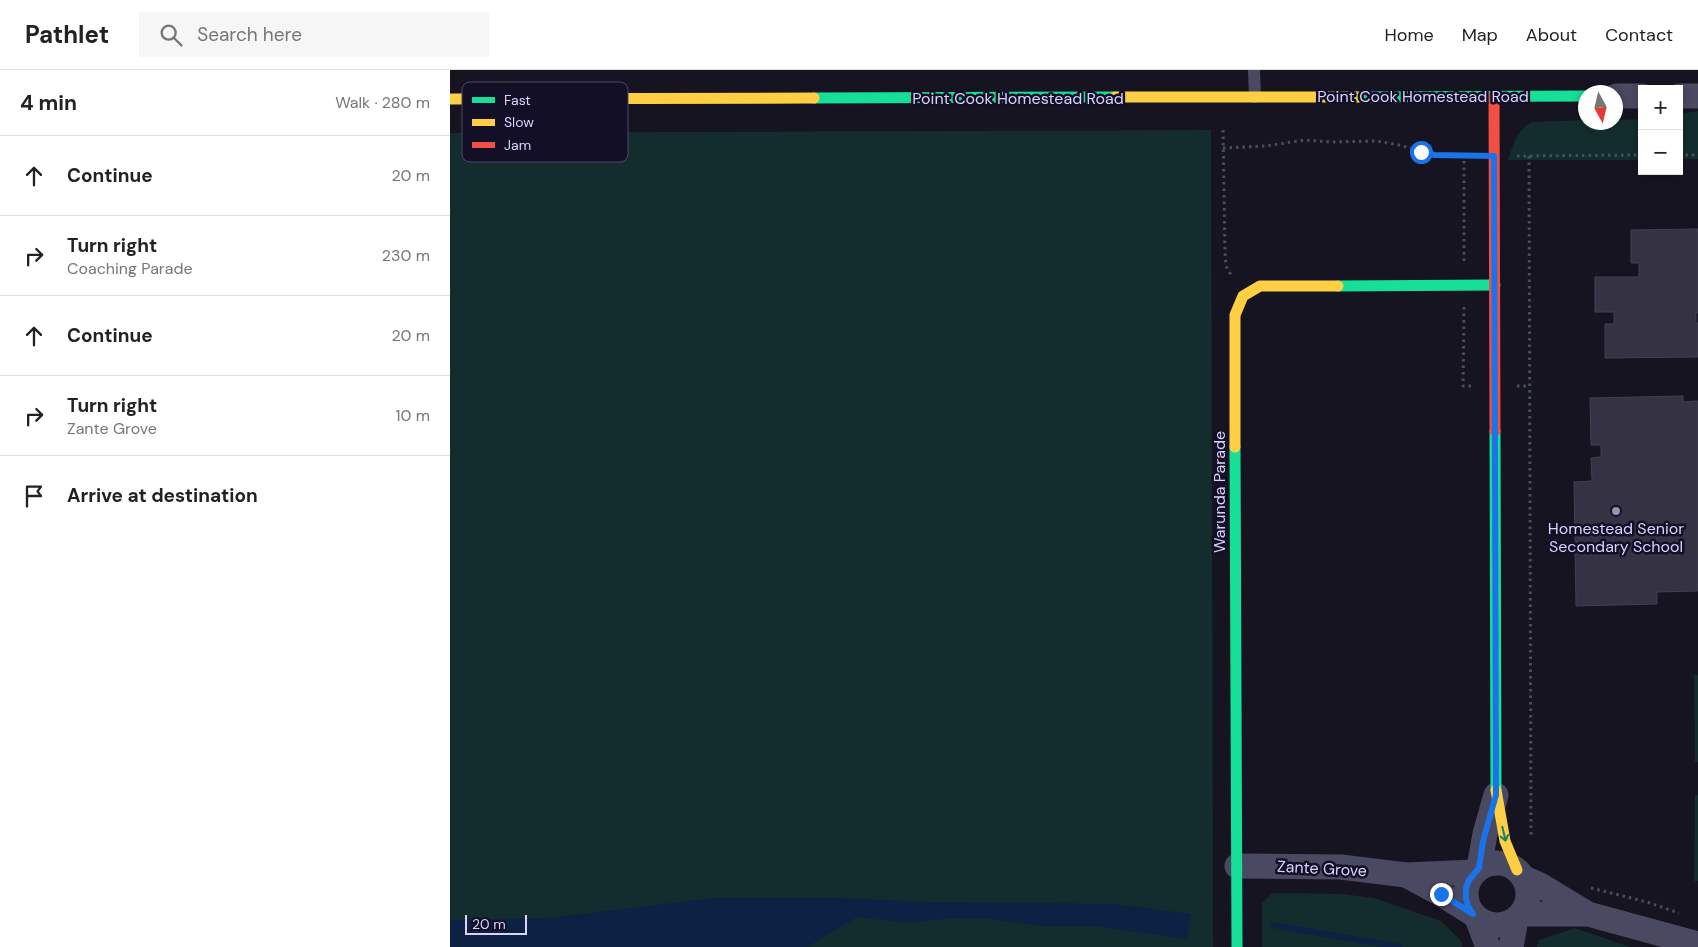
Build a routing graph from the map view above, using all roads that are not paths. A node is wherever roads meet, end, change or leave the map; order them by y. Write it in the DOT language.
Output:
graph roads {
  1 [pos="1254,70"];
  2 [pos="1494,96"];
  3 [pos="1578,96"];
  4 [pos="1623,96"];
  5 [pos="1638,96"];
  6 [pos="1683,96"];
  7 [pos="1698,96"];
  8 [pos="1255,97"];
  9 [pos="628,99"];
  10 [pos="1495,285"];
  11 [pos="1496,795"];
  12 [pos="1237,866"];
  13 [pos="1477,870"];
  14 [pos="1521,874"];
  15 [pos="1406,875"];
  16 [pos="1588,914"];
  17 [pos="1475,916"];
  18 [pos="1518,917"];
  19 [pos="1698,944"];
  20 [pos="1237,947"];
  21 [pos="1488,947"];
  22 [pos="1511,947"];
  1 -- 8 [label="lane"];
  2 -- 3 [label="street, Point Cook Homestead Road"];
  2 -- 8 [label="street, Point Cook Homestead Road"];
  2 -- 10 [label="street"];
  4 -- 5 [label="street"];
  6 -- 7 [label="street"];
  8 -- 9 [label="street, Point Cook Homestead Road"];
  10 -- 11 [label="street"];
  10 -- 12 [label="street, Warunda Parade"];
  11 -- 13 [label="street"];
  11 -- 14 [label="street, one-way"];
  12 -- 15 [label="street, Zante Grove"];
  12 -- 20 [label="street, Warunda Parade"];
  13 -- 14 [label="street"];
  13 -- 15 [label="street, Zante Grove"];
  13 -- 17 [label="street"];
  14 -- 16 [label="street"];
  14 -- 18 [label="street"];
  15 -- 17 [label="street, Zante Grove"];
  16 -- 18 [label="street"];
  16 -- 19 [label="street"];
  17 -- 18 [label="street"];
  17 -- 21 [label="street"];
  18 -- 22 [label="street"];
}
